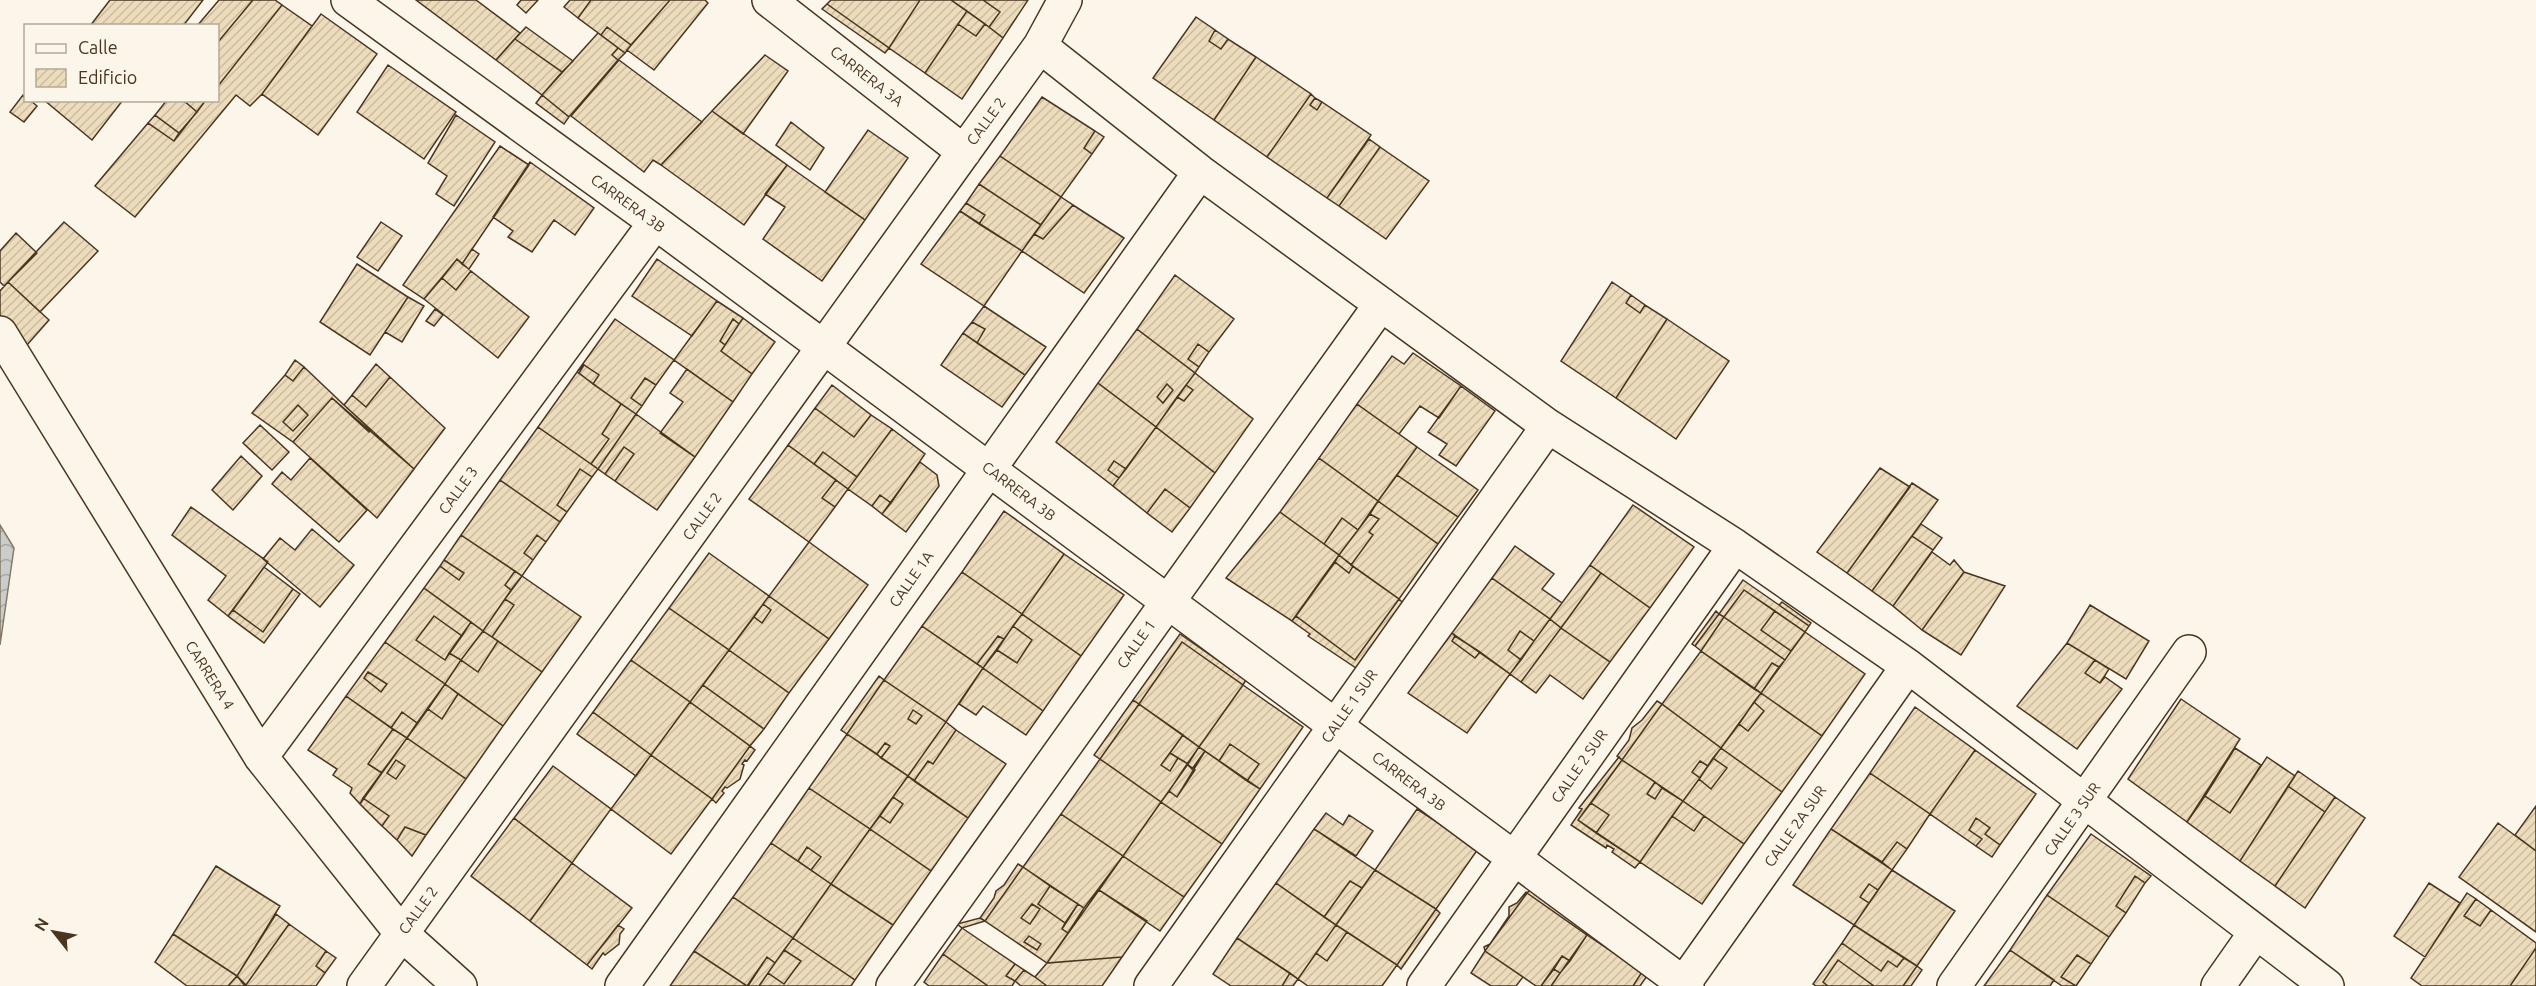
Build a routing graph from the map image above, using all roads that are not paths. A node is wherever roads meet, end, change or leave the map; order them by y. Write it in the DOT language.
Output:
graph roads {
  1 [pos="348,0"];
  2 [pos="769,0"];
  3 [pos="1065,0"];
  4 [pos="1040,46"];
  5 [pos="964,152"];
  6 [pos="1200,172"];
  7 [pos="656,223"];
  8 [pos="1381,304"];
  9 [pos="0,333"];
  10 [pos="824,347"];
  11 [pos="1548,426"];
  12 [pos="989,469"];
  13 [pos="1735,546"];
  14 [pos="1167,601"];
  15 [pos="2189,652"];
  16 [pos="1908,666"];
  17 [pos="1335,726"];
  18 [pos="261,757"];
  19 [pos="2085,801"];
  20 [pos="1513,857"];
  21 [pos="2256,932"];
  22 [pos="402,933"];
  23 [pos="1684,985"];
  24 [pos="364,986"];
  25 [pos="460,986"];
  26 [pos="622,986"];
  27 [pos="893,986"];
  28 [pos="1151,986"];
  29 [pos="1424,986"];
  30 [pos="1954,986"];
  31 [pos="2218,986"];
  32 [pos="2327,986"];
  1 -- 7 [label="street, CARRERA 3B"];
  2 -- 5 [label="street, CARRERA 3A"];
  3 -- 4 [label="street"];
  4 -- 5 [label="street, CALLE 2"];
  4 -- 6 [label="street"];
  5 -- 10 [label="street, CALLE 2"];
  6 -- 8 [label="street"];
  6 -- 12 [label="street, CALLE 1A"];
  7 -- 10 [label="street, CARRERA 3B"];
  7 -- 18 [label="street, CALLE 3"];
  8 -- 11 [label="street"];
  8 -- 14 [label="street, CALLE 1"];
  9 -- 18 [label="street, CARRERA 4"];
  10 -- 12 [label="street, CARRERA 3B"];
  10 -- 22 [label="street, CALLE 2"];
  11 -- 13 [label="street"];
  11 -- 17 [label="street, CALLE 1 SUR"];
  12 -- 14 [label="street, CARRERA 3B"];
  12 -- 26 [label="street, CALLE 1A"];
  13 -- 16 [label="street"];
  13 -- 20 [label="street, CALLE 2 SUR"];
  14 -- 17 [label="street, CARRERA 3B"];
  14 -- 27 [label="street, CALLE 1"];
  15 -- 19 [label="street, CALLE 3 SUR"];
  16 -- 19 [label="street"];
  16 -- 23 [label="street, CALLE 2A SUR"];
  17 -- 20 [label="street, CARRERA 3B"];
  17 -- 28 [label="street, CALLE 1 SUR"];
  18 -- 22 [label="street, CARRERA 4"];
  19 -- 21 [label="street"];
  19 -- 30 [label="street, CALLE 3 SUR"];
  20 -- 23 [label="street, CARRERA 3B"];
  20 -- 29 [label="street, CALLE 2 SUR"];
  21 -- 31 [label="street"];
  21 -- 32 [label="street"];
  22 -- 24 [label="street, CALLE 2"];
  22 -- 25 [label="street, CARRERA 4"];
}
